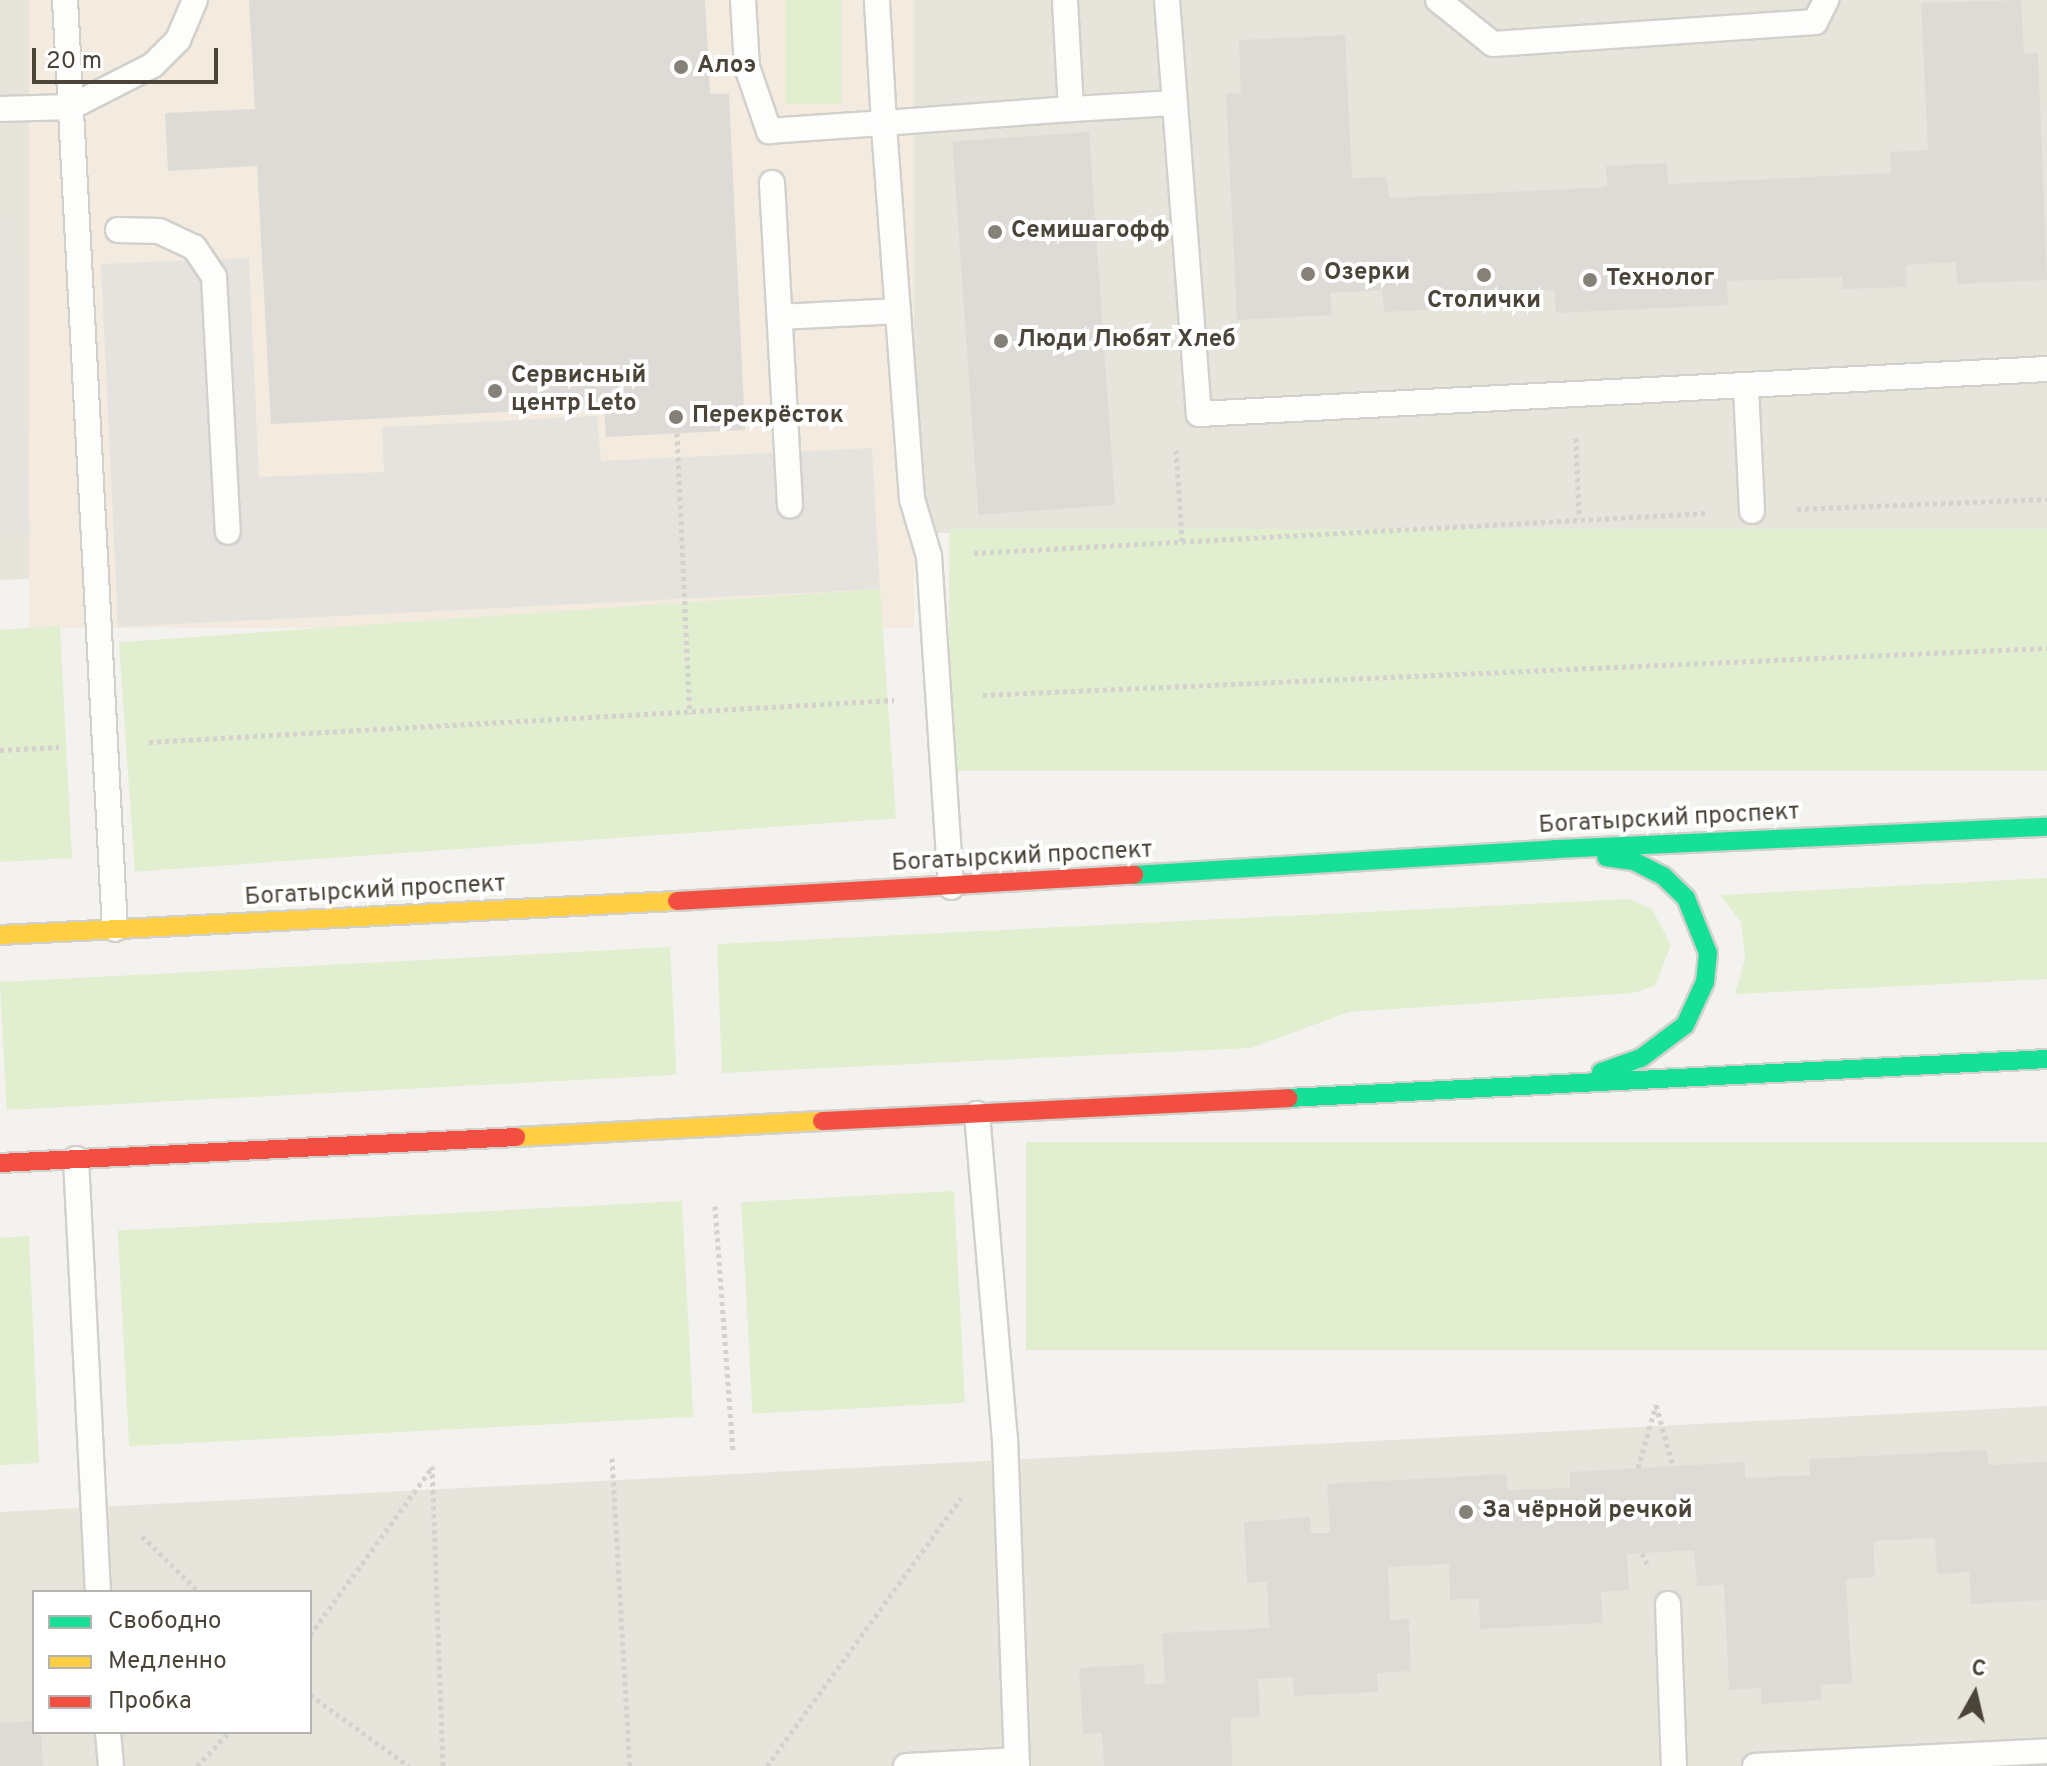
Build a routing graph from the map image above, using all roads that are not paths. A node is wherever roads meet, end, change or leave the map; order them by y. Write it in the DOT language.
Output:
graph roads {
  1 [pos="65,0"];
  2 [pos="195,0"];
  3 [pos="743,0"];
  4 [pos="877,0"];
  5 [pos="1065,0"];
  6 [pos="1167,0"];
  7 [pos="1438,0"];
  8 [pos="1826,0"];
  9 [pos="1174,103"];
  10 [pos="71,107"];
  11 [pos="0,109"];
  12 [pos="1071,109"];
  13 [pos="884,123"];
  14 [pos="772,183"];
  15 [pos="118,230"];
  16 [pos="898,311"];
  17 [pos="780,317"];
  18 [pos="2047,369"];
  19 [pos="1746,388"];
  20 [pos="790,505"];
  21 [pos="1752,511"];
  22 [pos="228,532"];
  23 [pos="2047,827"];
  24 [pos="1555,849"];
  25 [pos="951,887"];
  26 [pos="115,929"];
  27 [pos="0,935"];
  28 [pos="2047,1059"];
  29 [pos="1572,1082"];
  30 [pos="977,1114"];
  31 [pos="76,1159"];
  32 [pos="0,1163"];
  33 [pos="98,1590"];
  34 [pos="1668,1604"];
  35 [pos="108,1734"];
  36 [pos="2047,1751"];
  37 [pos="1016,1763"];
  38 [pos="111,1766"];
  39 [pos="906,1766"];
  40 [pos="1674,1766"];
  41 [pos="1755,1766"];
  1 -- 10 [label="lane"];
  2 -- 10 [label="lane"];
  3 -- 13 [label="lane"];
  4 -- 13 [label="lane"];
  5 -- 12 [label="lane"];
  6 -- 9 [label="lane"];
  7 -- 8 [label="lane"];
  9 -- 12 [label="lane"];
  9 -- 19 [label="lane"];
  10 -- 11 [label="lane"];
  10 -- 26 [label="lane"];
  12 -- 13 [label="lane"];
  13 -- 16 [label="lane"];
  14 -- 17 [label="lane"];
  15 -- 22 [label="lane"];
  16 -- 17 [label="lane"];
  16 -- 25 [label="lane"];
  17 -- 20 [label="lane"];
  18 -- 19 [label="lane"];
  19 -- 21 [label="lane"];
  23 -- 24 [label="main road, Богатырский проспект"];
  24 -- 25 [label="main road, Богатырский проспект"];
  24 -- 29 [label="main road"];
  25 -- 26 [label="main road, Богатырский проспект"];
  26 -- 27 [label="main road, Богатырский проспект"];
  28 -- 29 [label="main road"];
  29 -- 30 [label="main road"];
  30 -- 31 [label="main road"];
  30 -- 37 [label="lane"];
  31 -- 32 [label="main road"];
  31 -- 33 [label="lane"];
  34 -- 40 [label="lane"];
  35 -- 38 [label="lane"];
  36 -- 41 [label="lane"];
  37 -- 39 [label="lane"];
}
